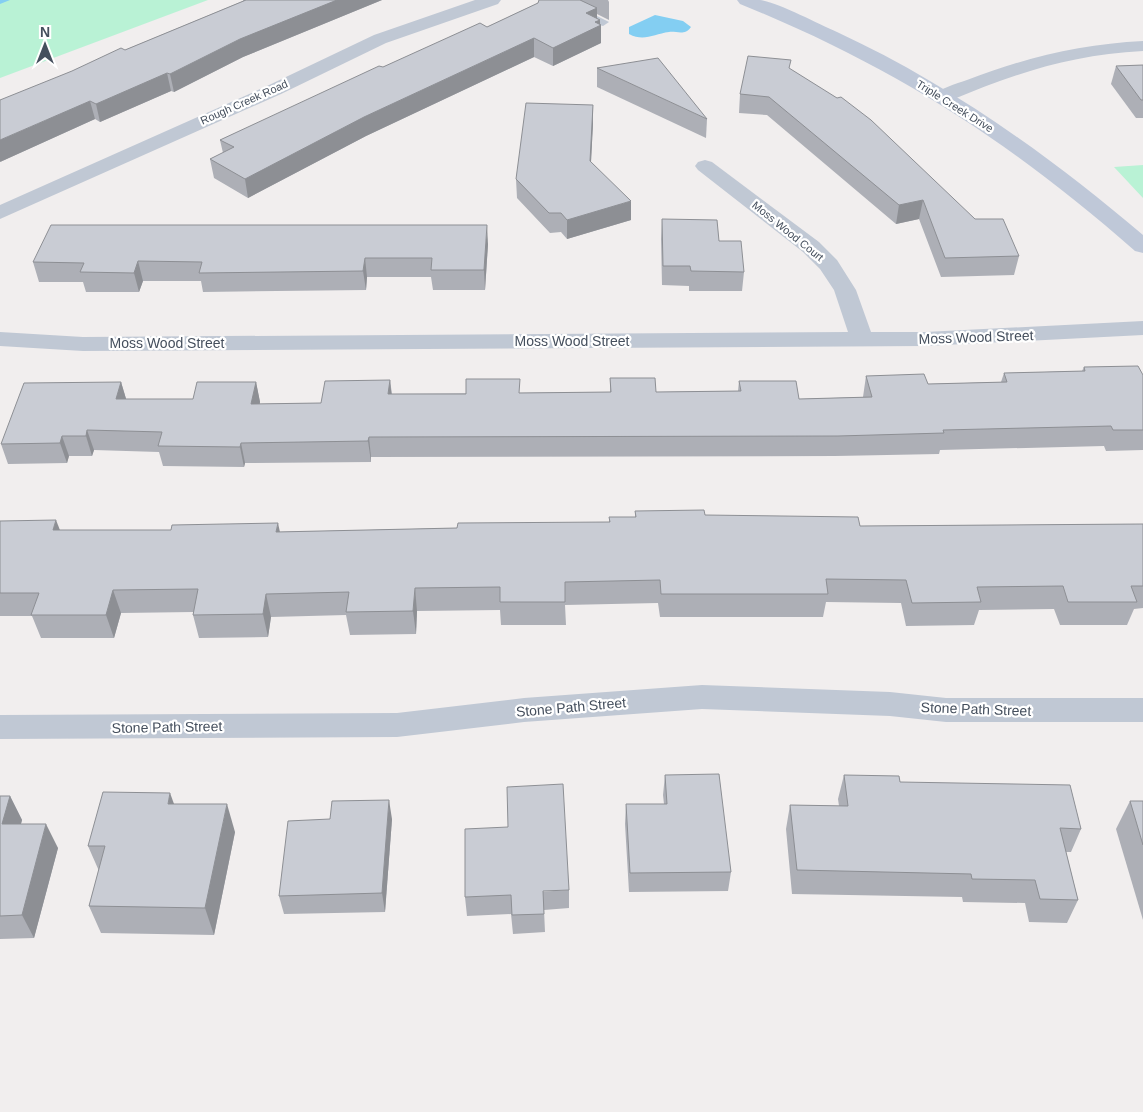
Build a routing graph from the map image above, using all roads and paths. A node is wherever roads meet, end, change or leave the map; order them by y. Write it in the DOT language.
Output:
graph roads {
  1 [pos="492,0"];
  2 [pos="554,0"];
  3 [pos="746,0"];
  4 [pos="603,22"];
  5 [pos="1143,46"];
  6 [pos="942,96"];
  7 [pos="705,166"];
  8 [pos="0,213"];
  9 [pos="1143,246"];
  10 [pos="1143,328"];
  11 [pos="0,339"];
  12 [pos="862,340"];
  13 [pos="1143,710"];
  14 [pos="0,726"];
  1 -- 8 [label="street, Rough Creek Road"];
  2 -- 4 [label="lane"];
  3 -- 6 [label="street, Triple Creek Drive"];
  5 -- 6 [label="street"];
  6 -- 9 [label="street, Triple Creek Drive"];
  7 -- 12 [label="street, Moss Wood Court"];
  10 -- 12 [label="street, Moss Wood Street"];
  11 -- 12 [label="street, Moss Wood Street"];
  13 -- 14 [label="street, Stone Path Street"];
}
